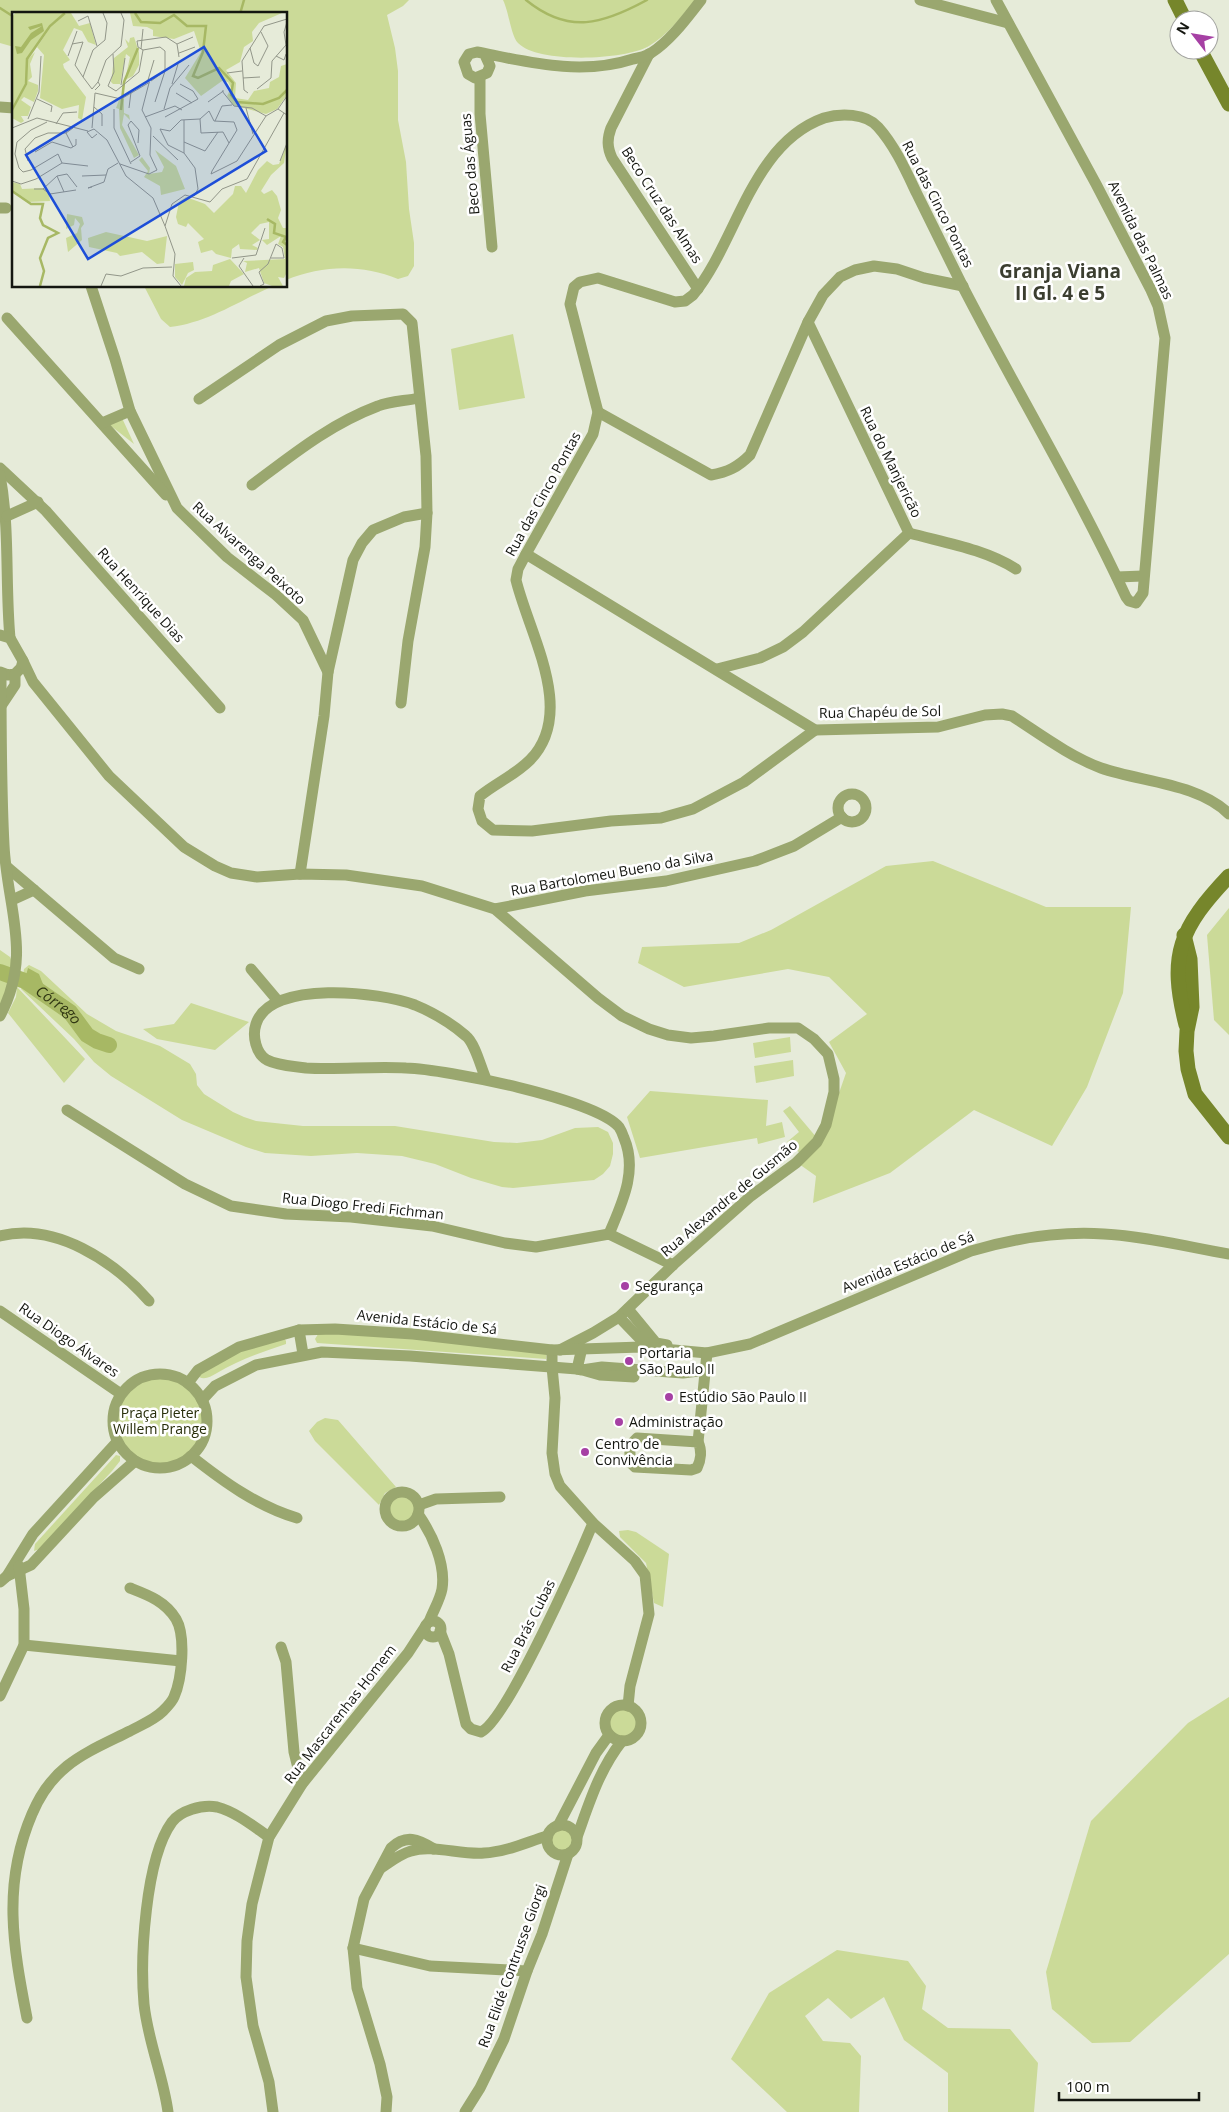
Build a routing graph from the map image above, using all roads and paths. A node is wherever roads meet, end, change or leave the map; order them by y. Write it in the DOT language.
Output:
graph roads {
  1 [pos="701,0"];
  2 [pos="920,0"];
  3 [pos="996,0"];
  4 [pos="1008,23"];
  5 [pos="649,54"];
  6 [pos="485,55"];
  7 [pos="1205,60"];
  8 [pos="480,77"];
  9 [pos="1229,104"];
  10 [pos="492,247"];
  11 [pos="963,286"];
  12 [pos="91,288"];
  13 [pos="698,289"];
  14 [pos="7,318"];
  15 [pos="808,322"];
  16 [pos="419,398"];
  17 [pos="198,400"];
  18 [pos="130,411"];
  19 [pos="598,412"];
  20 [pos="102,423"];
  21 [pos="146,444"];
  22 [pos="128,452"];
  23 [pos="0,468"];
  24 [pos="0,475"];
  25 [pos="252,485"];
  26 [pos="20,486"];
  27 [pos="4,497"];
  28 [pos="38,502"];
  29 [pos="177,508"];
  30 [pos="427,514"];
  31 [pos="6,516"];
  32 [pos="909,533"];
  33 [pos="526,554"];
  34 [pos="1016,569"];
  35 [pos="1143,576"];
  36 [pos="1117,577"];
  37 [pos="6,598"];
  38 [pos="0,616"];
  39 [pos="5,636"];
  40 [pos="23,661"];
  41 [pos="717,669"];
  42 [pos="0,672"];
  43 [pos="328,672"];
  44 [pos="16,674"];
  45 [pos="33,682"];
  46 [pos="401,703"];
  47 [pos="1,706"];
  48 [pos="220,708"];
  49 [pos="815,730"];
  50 [pos="1229,814"];
  51 [pos="842,817"];
  52 [pos="7,867"];
  53 [pos="300,874"];
  54 [pos="1229,876"];
  55 [pos="34,890"];
  56 [pos="12,900"];
  57 [pos="495,909"];
  58 [pos="139,969"];
  59 [pos="251,969"];
  60 [pos="278,1001"];
  61 [pos="0,1016"];
  62 [pos="486,1079"];
  63 [pos="67,1110"];
  64 [pos="1229,1138"];
  65 [pos="610,1234"];
  66 [pos="0,1236"];
  67 [pos="1229,1254"];
  68 [pos="673,1265"];
  69 [pos="149,1301"];
  70 [pos="0,1311"];
  71 [pos="623,1313"];
  72 [pos="299,1330"];
  73 [pos="650,1343"];
  74 [pos="584,1348"];
  75 [pos="556,1350"];
  76 [pos="700,1353"];
  77 [pos="303,1354"];
  78 [pos="552,1366"];
  79 [pos="579,1369"];
  80 [pos="706,1370"];
  81 [pos="188,1383"];
  82 [pos="121,1394"];
  83 [pos="202,1400"];
  84 [pos="117,1442"];
  85 [pos="698,1442"];
  86 [pos="191,1456"];
  87 [pos="135,1461"];
  88 [pos="500,1497"];
  89 [pos="419,1509"];
  90 [pos="297,1518"];
  91 [pos="593,1523"];
  92 [pos="17,1559"];
  93 [pos="20,1571"];
  94 [pos="3,1579"];
  95 [pos="130,1588"];
  96 [pos="427,1624"];
  97 [pos="24,1645"];
  98 [pos="280,1647"];
  99 [pos="181,1661"];
  100 [pos="0,1696"];
  101 [pos="628,1706"];
  102 [pos="610,1735"];
  103 [pos="622,1742"];
  104 [pos="302,1784"];
  105 [pos="558,1826"];
  106 [pos="547,1836"];
  107 [pos="270,1837"];
  108 [pos="577,1837"];
  109 [pos="568,1854"];
  110 [pos="353,1948"];
  111 [pos="527,1971"];
  112 [pos="27,2018"];
  113 [pos="168,2112"];
  114 [pos="273,2112"];
  115 [pos="386,2112"];
  116 [pos="465,2112"];
  1 -- 5 [label="street"];
  2 -- 4 [label="street"];
  3 -- 4 [label="street, Avenida das Palmas"];
  4 -- 35 [label="street, Avenida das Palmas"];
  5 -- 6 [label="street"];
  5 -- 13 [label="street, Beco Cruz das Almas"];
  6 -- 8 [label="street"];
  6 -- 8 [label="street"];
  7 -- 9 [label="street"];
  8 -- 10 [label="street, Beco das Águas"];
  11 -- 13 [label="street, Rua das Cinco Pontas"];
  11 -- 15 [label="street"];
  11 -- 36 [label="street, Rua das Cinco Pontas"];
  12 -- 18 [label="street, Rua Alvarenga Peixoto"];
  13 -- 19 [label="street, Rua das Cinco Pontas"];
  14 -- 20 [label="street"];
  15 -- 19 [label="street"];
  15 -- 32 [label="street, Rua do Manjericão"];
  16 -- 17 [label="street"];
  16 -- 25 [label="street"];
  16 -- 30 [label="street"];
  18 -- 20 [label="street"];
  18 -- 21 [label="street, Rua Alvarenga Peixoto"];
  19 -- 33 [label="street, Rua das Cinco Pontas"];
  20 -- 22 [label="street"];
  21 -- 22 [label="street"];
  21 -- 29 [label="street, Rua Alvarenga Peixoto"];
  22 -- 29 [label="street"];
  23 -- 26 [label="street, Rua Henrique Dias"];
  24 -- 27 [label="street"];
  26 -- 27 [label="street"];
  26 -- 28 [label="street, Rua Henrique Dias"];
  27 -- 31 [label="street"];
  28 -- 31 [label="street"];
  28 -- 48 [label="street, Rua Henrique Dias"];
  29 -- 43 [label="street, Rua Alvarenga Peixoto"];
  30 -- 43 [label="street"];
  30 -- 46 [label="street"];
  31 -- 37 [label="street"];
  32 -- 34 [label="street"];
  32 -- 41 [label="street, Rua do Manjericão"];
  33 -- 41 [label="street, Rua Chapéu de Sol"];
  33 -- 49 [label="street, Rua das Cinco Pontas"];
  35 -- 36 [label="street"];
  35 -- 36 [label="street, Avenida das Palmas"];
  37 -- 38 [label="street"];
  37 -- 39 [label="street"];
  39 -- 40 [label="street, Rua Alexandre de Gusmão"];
  40 -- 44 [label="street"];
  40 -- 45 [label="street, Rua Alexandre de Gusmão"];
  41 -- 49 [label="street, Rua Chapéu de Sol"];
  42 -- 44 [label="street"];
  42 -- 47 [label="street"];
  43 -- 53 [label="street"];
  44 -- 45 [label="street, Rua Alexandre de Gusmão"];
  44 -- 47 [label="street"];
  45 -- 53 [label="street, Rua Alexandre de Gusmão"];
  47 -- 52 [label="street"];
  49 -- 50 [label="street, Rua Chapéu de Sol"];
  51 -- 57 [label="street, Rua Bartolomeu Bueno da Silva"];
  52 -- 55 [label="street"];
  52 -- 56 [label="street"];
  53 -- 57 [label="street, Rua Alexandre de Gusmão"];
  54 -- 64 [label="street"];
  55 -- 56 [label="street"];
  55 -- 58 [label="street"];
  56 -- 61 [label="street"];
  57 -- 68 [label="street, Rua Alexandre de Gusmão"];
  59 -- 60 [label="street"];
  60 -- 62 [label="street"];
  60 -- 62 [label="street"];
  62 -- 65 [label="street"];
  63 -- 65 [label="street, Rua Diogo Fredi Fichman"];
  65 -- 68 [label="street"];
  66 -- 69 [label="street"];
  67 -- 76 [label="street, Avenida Estácio de Sá"];
  68 -- 71 [label="street, Rua Alexandre de Gusmão"];
  70 -- 82 [label="street, Rua Diogo Álvares"];
  71 -- 73 [label="street"];
  71 -- 75 [label="street, Rua Alexandre de Gusmão"];
  72 -- 75 [label="street, Avenida Estácio de Sá"];
  72 -- 77 [label="street"];
  72 -- 81 [label="street, Avenida Estácio de Sá"];
  73 -- 74 [label="street, Avenida Estácio de Sá"];
  73 -- 76 [label="street, Avenida Estácio de Sá"];
  74 -- 75 [label="street, Avenida Estácio de Sá"];
  74 -- 76 [label="street, Avenida Estácio de Sá"];
  74 -- 79 [label="street"];
  75 -- 78 [label="street"];
  76 -- 80 [label="street"];
  77 -- 78 [label="street"];
  77 -- 83 [label="street"];
  78 -- 79 [label="street"];
  78 -- 91 [label="street"];
  79 -- 80 [label="street"];
  80 -- 85 [label="street"];
  81 -- 82 [label="street"];
  81 -- 83 [label="street"];
  82 -- 84 [label="street"];
  83 -- 86 [label="street"];
  84 -- 87 [label="street"];
  84 -- 92 [label="street"];
  85 -- 85 [label="street"];
  86 -- 87 [label="street"];
  86 -- 90 [label="street"];
  87 -- 93 [label="street"];
  88 -- 89 [label="street"];
  89 -- 89 [label="street"];
  89 -- 96 [label="street, Rua Mascarenhas Homem"];
  91 -- 96 [label="street, Rua Brás Cubas"];
  91 -- 101 [label="street"];
  92 -- 93 [label="street"];
  92 -- 94 [label="street"];
  93 -- 94 [label="street"];
  93 -- 97 [label="street"];
  95 -- 99 [label="street"];
  96 -- 104 [label="street, Rua Mascarenhas Homem"];
  97 -- 99 [label="street"];
  97 -- 100 [label="street"];
  98 -- 104 [label="street"];
  99 -- 112 [label="street"];
  101 -- 102 [label="street"];
  101 -- 103 [label="street"];
  102 -- 103 [label="street"];
  102 -- 105 [label="street"];
  103 -- 108 [label="street"];
  104 -- 107 [label="street, Rua Mascarenhas Homem"];
  105 -- 106 [label="street"];
  105 -- 108 [label="street"];
  106 -- 109 [label="street"];
  106 -- 110 [label="street"];
  107 -- 113 [label="street"];
  107 -- 114 [label="street, Rua Mascarenhas Homem"];
  108 -- 109 [label="street"];
  109 -- 111 [label="street, Rua Elidé Contrusse Giorgi"];
  110 -- 111 [label="street"];
  110 -- 115 [label="street"];
  111 -- 116 [label="street, Rua Elidé Contrusse Giorgi"];
}
